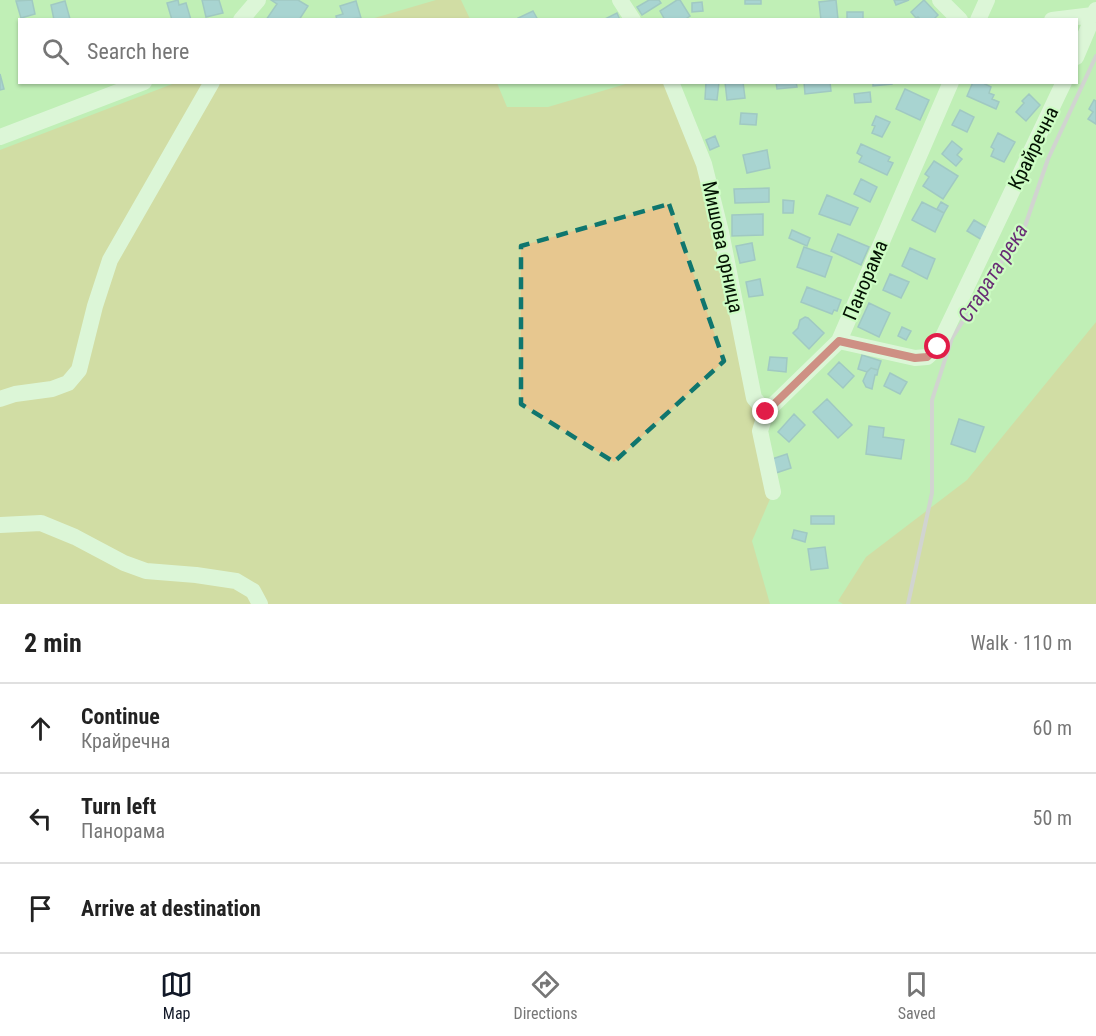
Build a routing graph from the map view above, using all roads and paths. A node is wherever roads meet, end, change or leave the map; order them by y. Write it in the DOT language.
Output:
graph roads {
  1 [pos="258,0"];
  2 [pos="620,0"];
  3 [pos="940,0"];
  4 [pos="987,0"];
  5 [pos="1094,12"];
  6 [pos="243,18"];
  7 [pos="632,18"];
  8 [pos="958,18"];
  9 [pos="979,18"];
  10 [pos="1062,18"];
  11 [pos="1078,54"];
  12 [pos="139,84"];
  13 [pos="211,84"];
  14 [pos="672,84"];
  15 [pos="950,84"];
  16 [pos="1063,84"];
  17 [pos="0,137"];
  18 [pos="839,341"];
  19 [pos="0,399"];
  20 [pos="766,412"];
  21 [pos="772,492"];
  22 [pos="0,525"];
  23 [pos="260,604"];
  1 -- 6 [label="street"];
  2 -- 7 [label="street"];
  3 -- 8 [label="street"];
  4 -- 9 [label="street"];
  5 -- 10 [label="street"];
  5 -- 11 [label="street"];
  12 -- 17 [label="street"];
  13 -- 19 [label="street"];
  14 -- 20 [label="street, Мишова орница"];
  15 -- 18 [label="street, Панорама"];
  16 -- 18 [label="street, Крайречна"];
  18 -- 20 [label="street, Панорама"];
  20 -- 21 [label="street"];
  22 -- 23 [label="street"];
}
